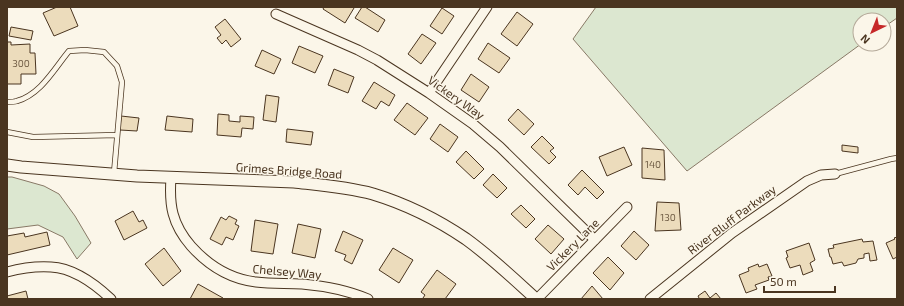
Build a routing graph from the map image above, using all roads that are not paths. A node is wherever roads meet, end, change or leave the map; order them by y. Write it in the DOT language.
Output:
graph roads {
  1 [pos="487,7"];
  2 [pos="276,14"];
  3 [pos="429,93"];
  4 [pos="7,102"];
  5 [pos="7,132"];
  6 [pos="117,135"];
  7 [pos="897,158"];
  8 [pos="7,165"];
  9 [pos="114,174"];
  10 [pos="835,174"];
  11 [pos="171,178"];
  12 [pos="627,207"];
  13 [pos="595,240"];
  14 [pos="7,272"];
  15 [pos="111,299"];
  16 [pos="368,299"];
  17 [pos="536,299"];
  18 [pos="650,299"];
  1 -- 3 [label="street"];
  2 -- 3 [label="street, Vickery Way"];
  3 -- 13 [label="street, Vickery Way"];
  4 -- 6 [label="lane"];
  5 -- 6 [label="lane"];
  6 -- 9 [label="lane"];
  7 -- 10 [label="lane"];
  8 -- 9 [label="street, Grimes Bridge Road"];
  9 -- 11 [label="street, Grimes Bridge Road"];
  10 -- 18 [label="street, River Bluff Parkway"];
  11 -- 16 [label="street, Chelsey Way"];
  11 -- 17 [label="street, Grimes Bridge Road"];
  12 -- 13 [label="street, Vickery Lane"];
  13 -- 17 [label="street, Vickery Lane"];
  14 -- 15 [label="street"];
}
